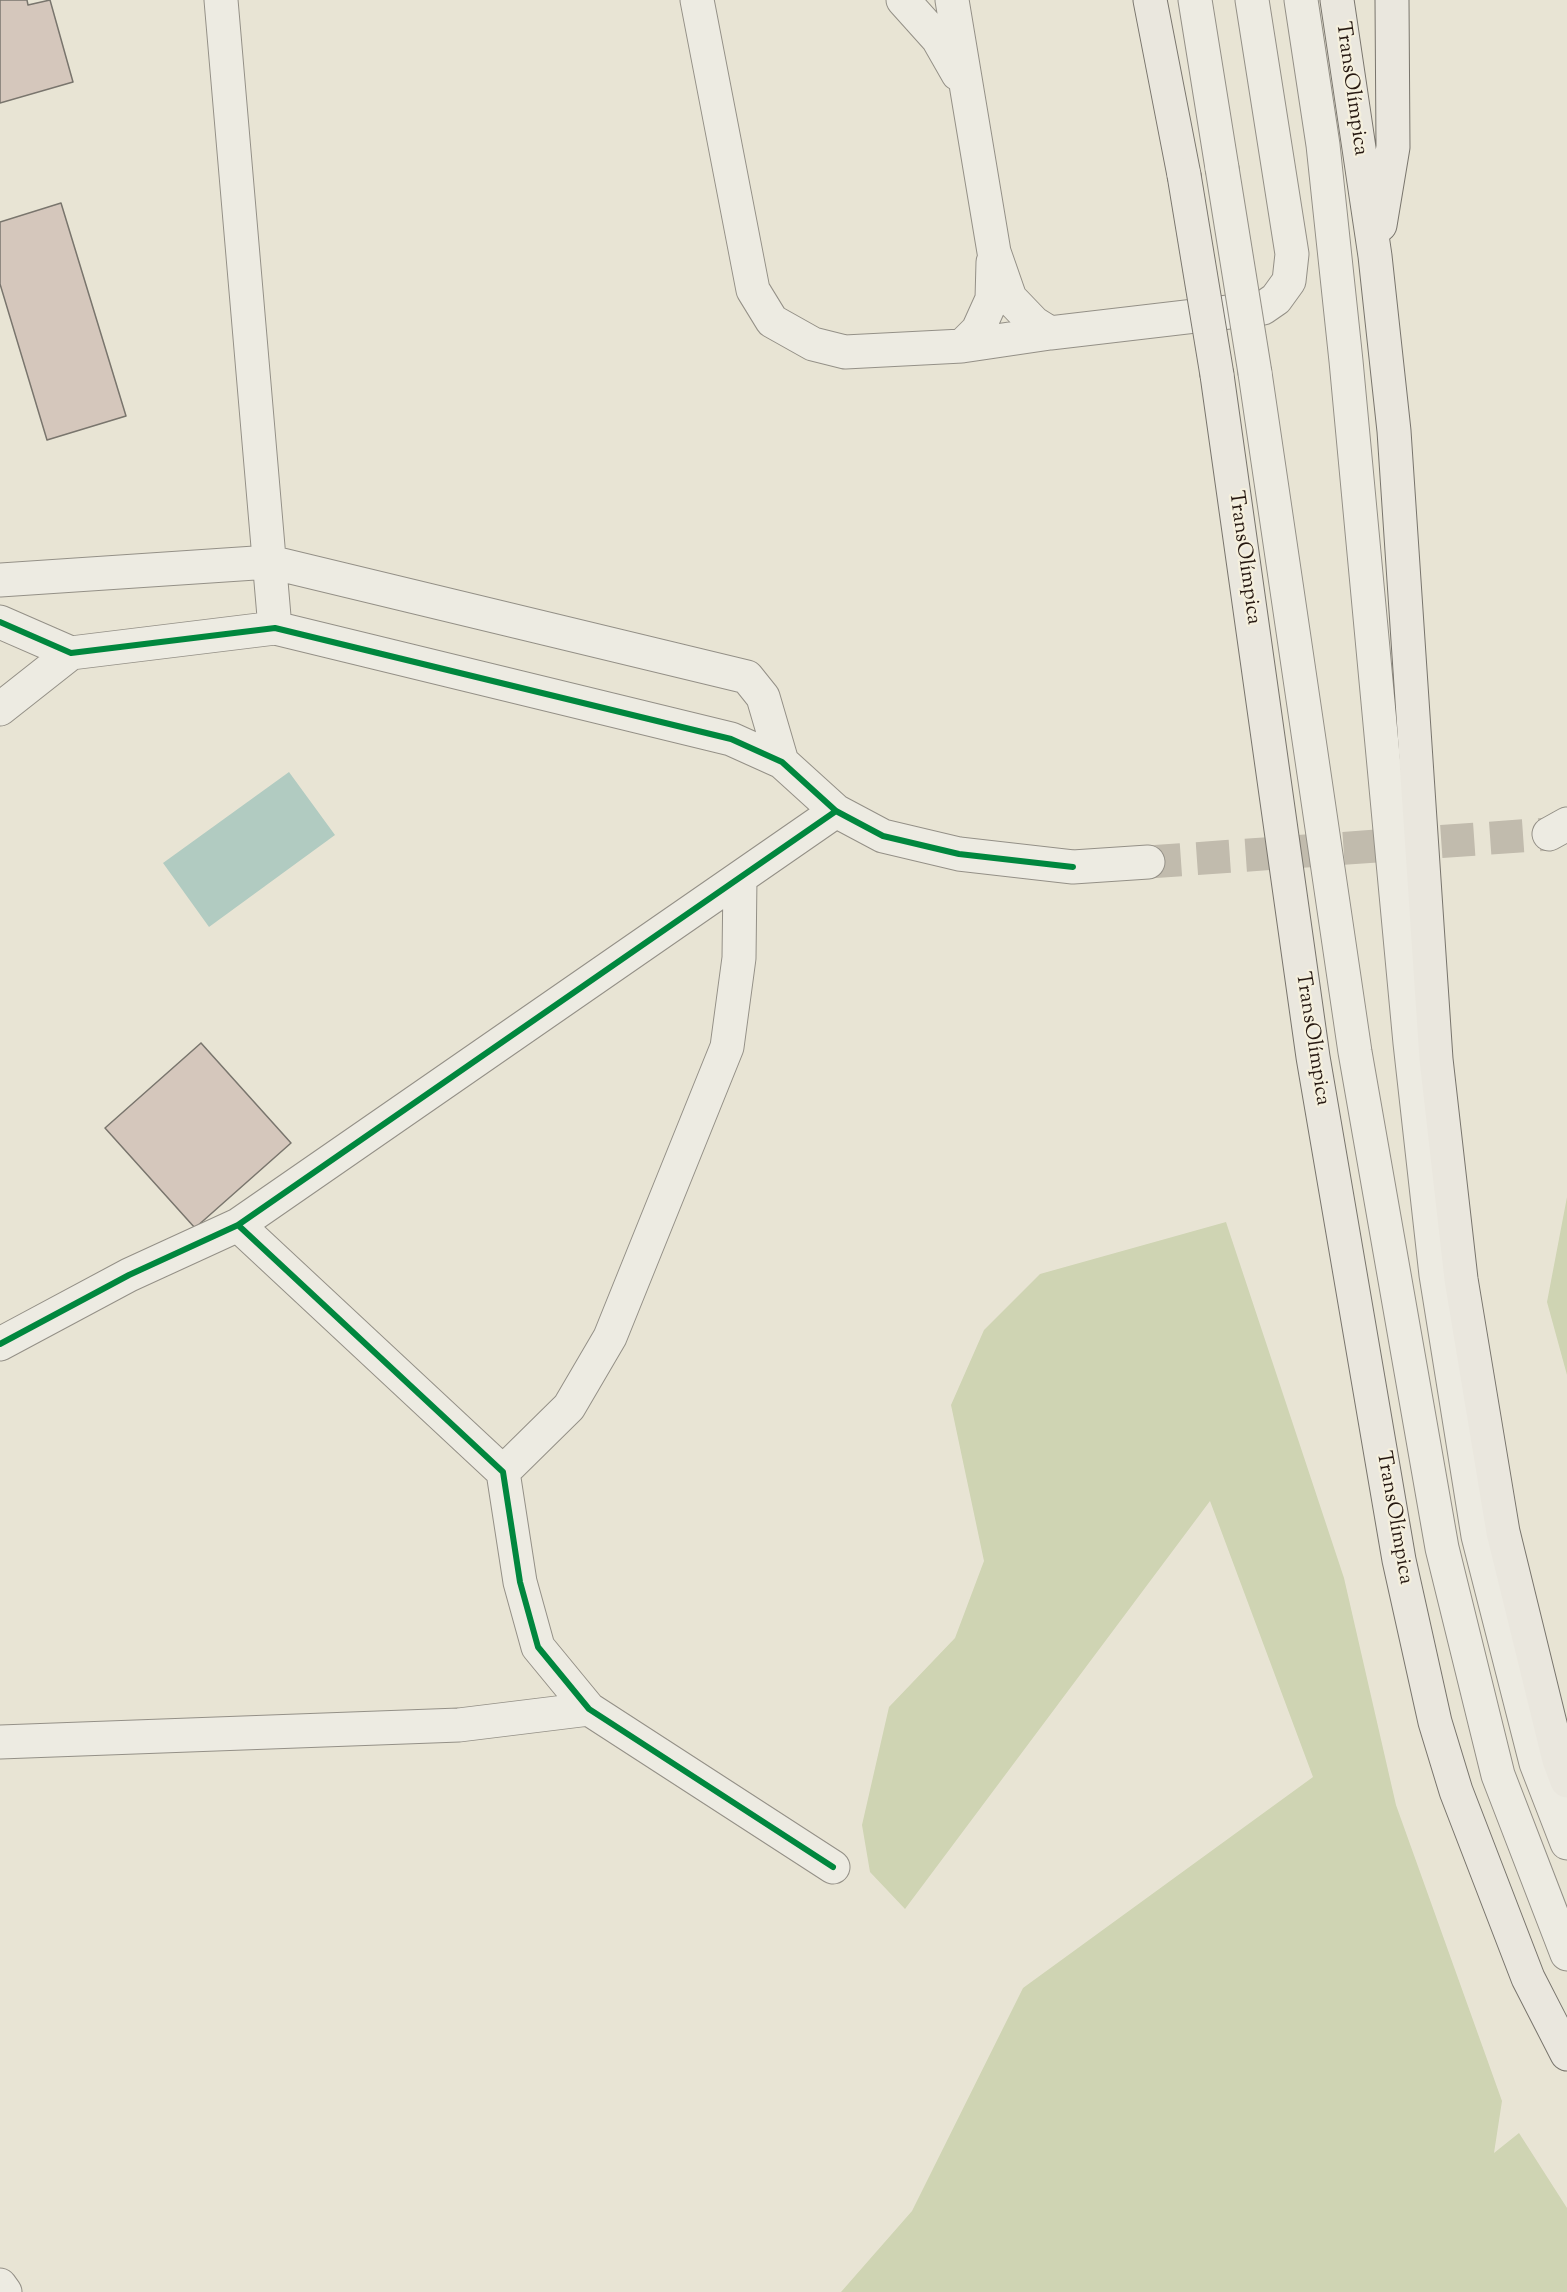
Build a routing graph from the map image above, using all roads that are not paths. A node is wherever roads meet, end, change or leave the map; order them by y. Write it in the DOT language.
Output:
graph roads {
  1 [pos="221,0"];
  2 [pos="697,0"];
  3 [pos="903,0"];
  4 [pos="952,0"];
  5 [pos="1150,0"];
  6 [pos="1196,0"];
  7 [pos="1252,0"];
  8 [pos="1301,0"];
  9 [pos="1336,0"];
  10 [pos="1392,0"];
  11 [pos="964,86"];
  12 [pos="994,252"];
  13 [pos="1375,256"];
  14 [pos="1050,333"];
  15 [pos="962,346"];
  16 [pos="270,562"];
  17 [pos="0,580"];
  18 [pos="0,622"];
  19 [pos="275,628"];
  20 [pos="71,653"];
  21 [pos="0,709"];
  22 [pos="782,762"];
  23 [pos="836,811"];
  24 [pos="1148,862"];
  25 [pos="740,878"];
  26 [pos="238,1225"];
  27 [pos="0,1344"];
  28 [pos="503,1472"];
  29 [pos="589,1709"];
  30 [pos="0,1742"];
  31 [pos="1567,1781"];
  32 [pos="1567,1843"];
  33 [pos="833,1867"];
  34 [pos="1567,1954"];
  35 [pos="1567,2054"];
  36 [pos="0,2285"];
  37 [pos="4,2292"];
  1 -- 16 [label="street"];
  2 -- 15 [label="street"];
  3 -- 11 [label="street"];
  4 -- 11 [label="street"];
  5 -- 35 [label="highway, TransOlímpica, bridge"];
  6 -- 34 [label="street, TransOlímpica, bridge"];
  7 -- 14 [label="street"];
  8 -- 32 [label="street, TransOlímpica"];
  9 -- 13 [label="highway, TransOlímpica"];
  10 -- 13 [label="highway"];
  11 -- 12 [label="street"];
  12 -- 14 [label="street"];
  12 -- 15 [label="street"];
  13 -- 31 [label="highway, TransOlímpica"];
  14 -- 15 [label="street"];
  16 -- 17 [label="street"];
  16 -- 19 [label="street"];
  16 -- 22 [label="street"];
  18 -- 20 [label="street"];
  19 -- 20 [label="street"];
  19 -- 22 [label="street"];
  20 -- 21 [label="street"];
  22 -- 23 [label="street"];
  23 -- 24 [label="street"];
  23 -- 25 [label="street"];
  25 -- 26 [label="street"];
  25 -- 28 [label="street"];
  26 -- 27 [label="street"];
  26 -- 28 [label="street"];
  28 -- 29 [label="street"];
  29 -- 30 [label="street"];
  29 -- 33 [label="street"];
  36 -- 37 [label="street"];
}
